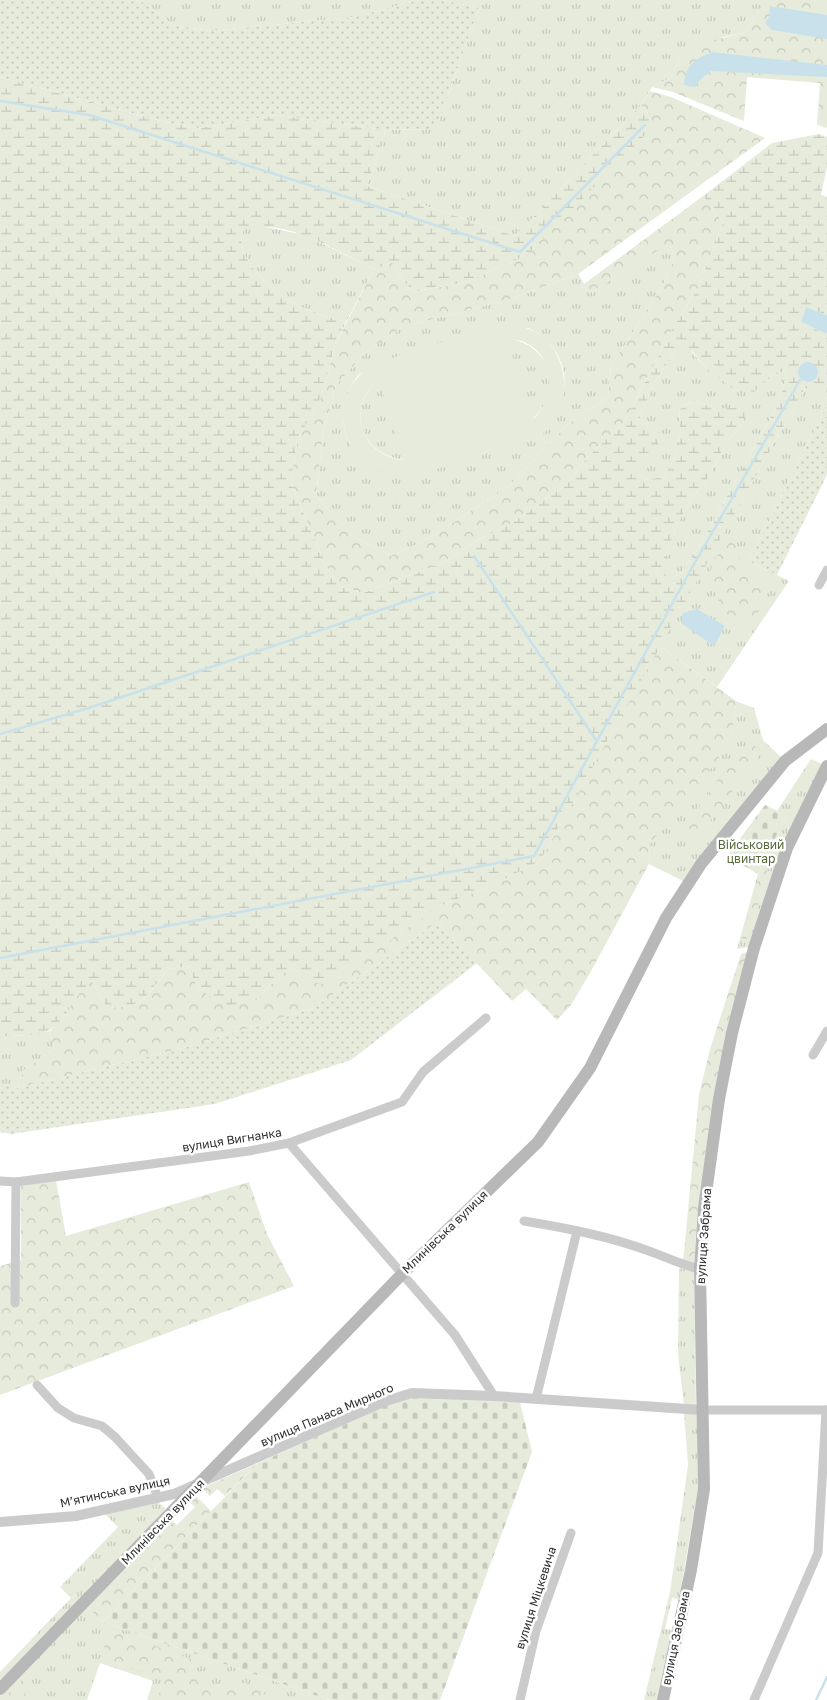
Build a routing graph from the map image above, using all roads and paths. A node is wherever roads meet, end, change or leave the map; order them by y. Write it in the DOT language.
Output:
graph roads {
  1 [pos="827,570"];
  2 [pos="819,585"];
  3 [pos="827,729"];
  4 [pos="827,766"];
  5 [pos="822,787"];
  6 [pos="486,1018"];
  7 [pos="827,1030"];
  8 [pos="813,1055"];
  9 [pos="289,1143"];
  10 [pos="0,1181"];
  11 [pos="16,1182"];
  12 [pos="524,1221"];
  13 [pos="577,1230"];
  14 [pos="700,1269"];
  15 [pos="403,1273"];
  16 [pos="15,1303"];
  17 [pos="36,1385"];
  18 [pos="494,1396"];
  19 [pos="536,1399"];
  20 [pos="702,1410"];
  21 [pos="826,1410"];
  22 [pos="203,1481"];
  23 [pos="158,1498"];
  24 [pos="0,1522"];
  25 [pos="571,1533"];
  26 [pos="0,1689"];
  27 [pos="520,1700"];
  28 [pos="663,1700"];
  29 [pos="754,1700"];
  1 -- 2 [label="street"];
  3 -- 15 [label="main road, Млинівська вулиця"];
  4 -- 5 [label="main road, вулиця Забрама"];
  5 -- 14 [label="main road, вулиця Забрама"];
  6 -- 9 [label="street, вулиця Вигнанка"];
  7 -- 8 [label="street"];
  9 -- 11 [label="street, вулиця Вигнанка"];
  9 -- 15 [label="street"];
  10 -- 11 [label="street, вулиця Вигнанка"];
  11 -- 16 [label="street"];
  12 -- 13 [label="street"];
  13 -- 14 [label="street"];
  13 -- 19 [label="street"];
  14 -- 20 [label="main road, вулиця Забрама"];
  15 -- 18 [label="street"];
  15 -- 22 [label="main road, Млинівська вулиця"];
  17 -- 23 [label="street"];
  18 -- 19 [label="street, вулиця Панаса Мирного"];
  18 -- 22 [label="street, вулиця Панаса Мирного"];
  19 -- 20 [label="street, вулиця Панаса Мирного"];
  20 -- 21 [label="street"];
  20 -- 28 [label="main road, вулиця Забрама"];
  21 -- 29 [label="street"];
  22 -- 23 [label="street, Мʼятинська вулиця"];
  22 -- 26 [label="main road, Млинівська вулиця"];
  23 -- 24 [label="street, Мʼятинська вулиця"];
  25 -- 27 [label="street, вулиця Міцкевича"];
}
